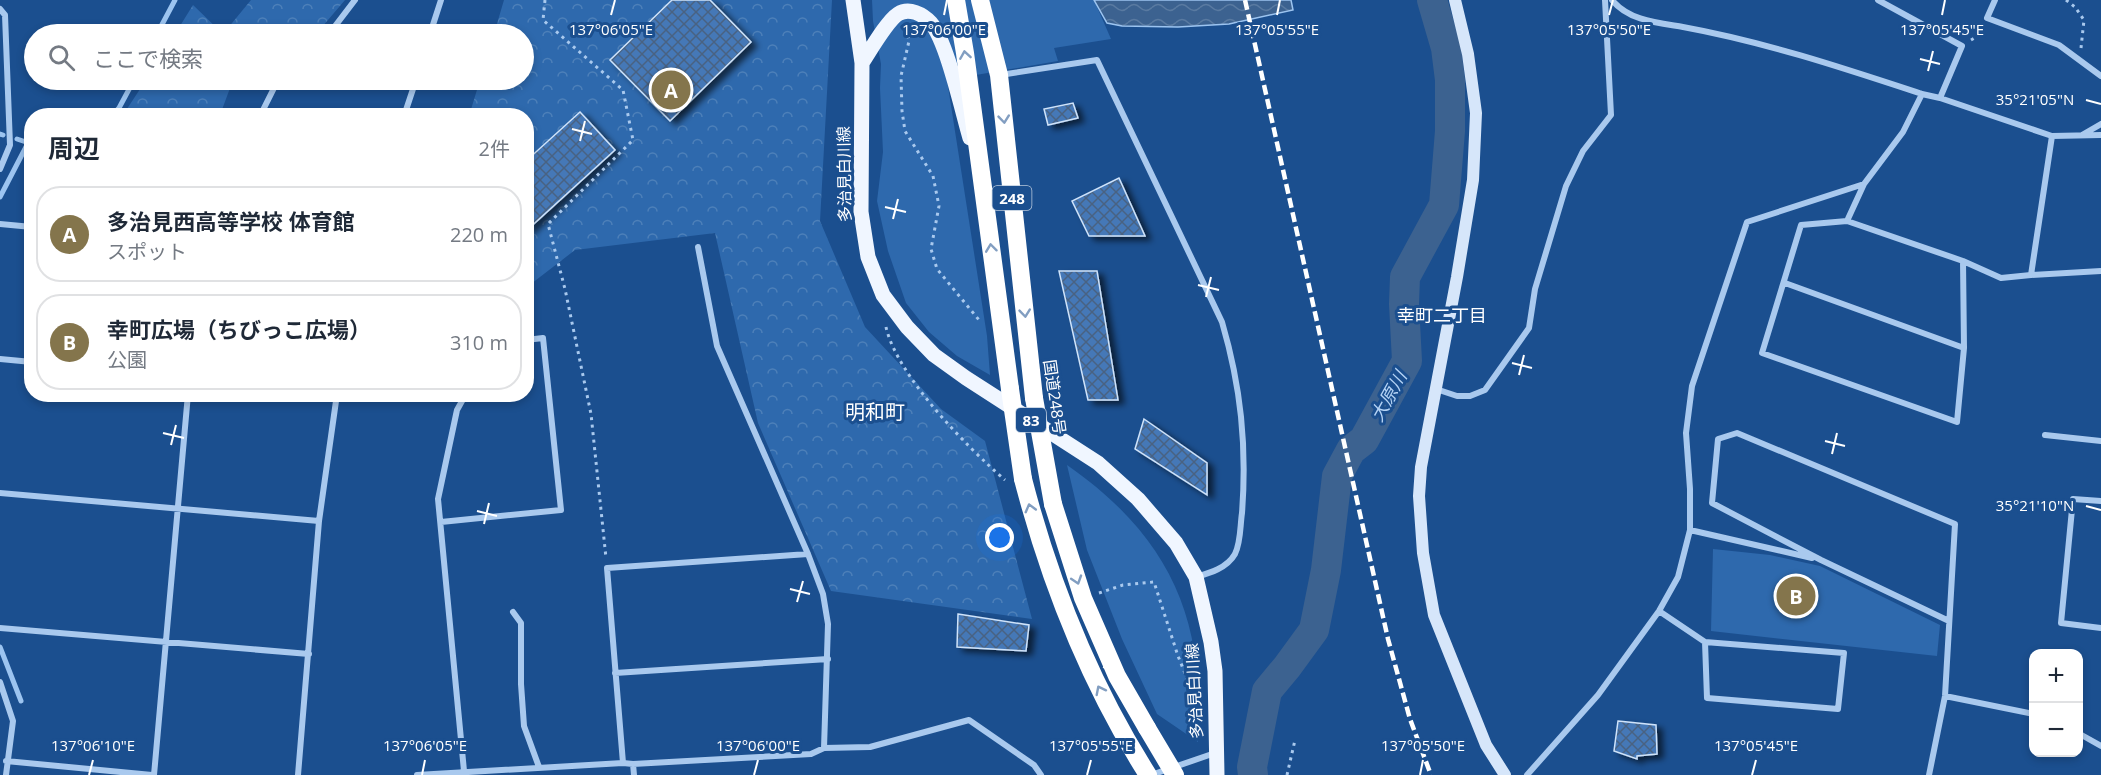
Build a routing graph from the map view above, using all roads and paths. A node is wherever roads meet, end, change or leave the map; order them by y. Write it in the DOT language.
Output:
graph roads {
  1 [pos="355,0"];
  2 [pos="441,0"];
  3 [pos="545,0"];
  4 [pos="853,0"];
  5 [pos="956,0"];
  6 [pos="980,0"];
  7 [pos="1455,0"];
  8 [pos="1605,0"];
  9 [pos="1612,0"];
  10 [pos="1878,0"];
  11 [pos="1995,0"];
  12 [pos="2066,0"];
  13 [pos="0,9"];
  14 [pos="903,12"];
  15 [pos="1987,18"];
  16 [pos="337,24"];
  17 [pos="433,24"];
  18 [pos="1962,46"];
  19 [pos="2078,58"];
  20 [pos="862,63"];
  21 [pos="999,75"];
  22 [pos="2101,76"];
  23 [pos="273,90"];
  24 [pos="413,90"];
  25 [pos="1922,94"];
  26 [pos="1940,98"];
  27 [pos="264,108"];
  28 [pos="407,108"];
  29 [pos="2101,123"];
  30 [pos="2081,135"];
  31 [pos="2101,135"];
  32 [pos="2052,136"];
  33 [pos="0,169"];
  34 [pos="981,175"];
  35 [pos="1864,184"];
  36 [pos="1847,221"];
  37 [pos="0,224"];
  38 [pos="24,226"];
  39 [pos="698,247"];
  40 [pos="1963,261"];
  41 [pos="2101,271"];
  42 [pos="2031,275"];
  43 [pos="1785,283"];
  44 [pos="979,320"];
  45 [pos="884,322"];
  46 [pos="534,339"];
  47 [pos="1964,348"];
  48 [pos="0,359"];
  49 [pos="24,361"];
  50 [pos="1436,389"];
  51 [pos="187,402"];
  52 [pos="336,402"];
  53 [pos="462,402"];
  54 [pos="2045,435"];
  55 [pos="2101,441"];
  56 [pos="1014,479"];
  57 [pos="0,493"];
  58 [pos="2101,501"];
  59 [pos="178,508"];
  60 [pos="319,521"];
  61 [pos="441,522"];
  62 [pos="1690,530"];
  63 [pos="808,554"];
  64 [pos="1821,560"];
  65 [pos="607,568"];
  66 [pos="1196,577"];
  67 [pos="1083,598"];
  68 [pos="1659,611"];
  69 [pos="513,612"];
  70 [pos="1949,621"];
  71 [pos="0,628"];
  72 [pos="2101,628"];
  73 [pos="166,641"];
  74 [pos="1705,642"];
  75 [pos="309,654"];
  76 [pos="828,659"];
  77 [pos="615,673"];
  78 [pos="0,682"];
  79 [pos="1945,696"];
  80 [pos="1215,701"];
  81 [pos="2029,713"];
  82 [pos="2083,735"];
  83 [pos="1295,740"];
  84 [pos="2101,746"];
  85 [pos="824,748"];
  86 [pos="1215,753"];
  87 [pos="6,761"];
  88 [pos="623,762"];
  89 [pos="633,764"];
  90 [pos="539,767"];
  91 [pos="465,771"];
  92 [pos="6,775"];
  93 [pos="153,775"];
  94 [pos="298,775"];
  95 [pos="418,775"];
  96 [pos="634,775"];
  97 [pos="1041,775"];
  98 [pos="1149,775"];
  99 [pos="1175,775"];
  100 [pos="1217,775"];
  101 [pos="1287,775"];
  102 [pos="1505,775"];
  103 [pos="1527,775"];
  104 [pos="1929,775"];
  1 -- 16 [label="street"];
  2 -- 17 [label="street"];
  3 -- 65 [label="path"];
  4 -- 20 [label="main road, 多治見白川線 / 83"];
  34 -- 5 [label="highway, 248, one-way"];
  6 -- 21 [label="highway, 国道248号 / 248"];
  7 -- 50 [label="street"];
  8 -- 50 [label="street"];
  9 -- 25 [label="street"];
  10 -- 18 [label="street"];
  11 -- 15 [label="street"];
  12 -- 19 [label="path"];
  13 -- 33 [label="street"];
  14 -- 20 [label="main road"];
  14 -- 34 [label="main road"];
  14 -- 44 [label="path"];
  15 -- 18 [label="path"];
  15 -- 19 [label="street"];
  18 -- 26 [label="street"];
  19 -- 22 [label="street"];
  20 -- 66 [label="main road, 多治見白川線 / 83"];
  21 -- 66 [label="street"];
  21 -- 67 [label="highway, 国道248号 / 248, one-way, bridge"];
  23 -- 27 [label="street"];
  24 -- 28 [label="street"];
  25 -- 26 [label="street"];
  25 -- 35 [label="street"];
  26 -- 32 [label="street"];
  29 -- 30 [label="street"];
  30 -- 31 [label="street"];
  30 -- 32 [label="street"];
  32 -- 42 [label="street"];
  56 -- 34 [label="highway, 248, one-way, bridge"];
  35 -- 36 [label="street"];
  35 -- 62 [label="street"];
  36 -- 40 [label="street"];
  36 -- 43 [label="street"];
  37 -- 38 [label="street"];
  39 -- 63 [label="street"];
  40 -- 42 [label="street"];
  40 -- 47 [label="street"];
  41 -- 42 [label="street"];
  43 -- 47 [label="street"];
  43 -- 47 [label="street"];
  45 -- 56 [label="path"];
  46 -- 61 [label="street"];
  48 -- 49 [label="street"];
  50 -- 102 [label="street"];
  51 -- 59 [label="street"];
  52 -- 60 [label="street"];
  53 -- 61 [label="street"];
  54 -- 55 [label="street"];
  98 -- 56 [label="highway, 248, one-way"];
  57 -- 59 [label="street"];
  58 -- 72 [label="street"];
  59 -- 60 [label="street"];
  59 -- 73 [label="street"];
  60 -- 75 [label="street"];
  61 -- 91 [label="street"];
  62 -- 64 [label="street"];
  62 -- 68 [label="street"];
  63 -- 65 [label="street"];
  63 -- 76 [label="street"];
  64 -- 70 [label="street"];
  64 -- 70 [label="street"];
  65 -- 77 [label="street"];
  66 -- 80 [label="main road, 多治見白川線 / 83"];
  67 -- 80 [label="path"];
  67 -- 99 [label="highway, 国道248号 / 248, bridge"];
  68 -- 74 [label="street"];
  68 -- 103 [label="street"];
  69 -- 90 [label="street"];
  70 -- 79 [label="street"];
  71 -- 73 [label="street"];
  73 -- 75 [label="street"];
  73 -- 93 [label="street"];
  74 -- 74 [label="street"];
  75 -- 94 [label="street"];
  76 -- 77 [label="street"];
  76 -- 85 [label="street"];
  77 -- 88 [label="street"];
  78 -- 87 [label="street"];
  79 -- 81 [label="street"];
  79 -- 104 [label="street"];
  80 -- 86 [label="main road, 多治見白川線 / 83"];
  82 -- 84 [label="street"];
  83 -- 101 [label="path"];
  85 -- 89 [label="street"];
  85 -- 97 [label="street"];
  86 -- 98 [label="street"];
  86 -- 100 [label="main road, 多治見白川線 / 83"];
  87 -- 92 [label="street"];
  87 -- 93 [label="street"];
  88 -- 89 [label="street"];
  88 -- 90 [label="street"];
  89 -- 96 [label="street"];
  90 -- 91 [label="street"];
  91 -- 95 [label="street"];
}
